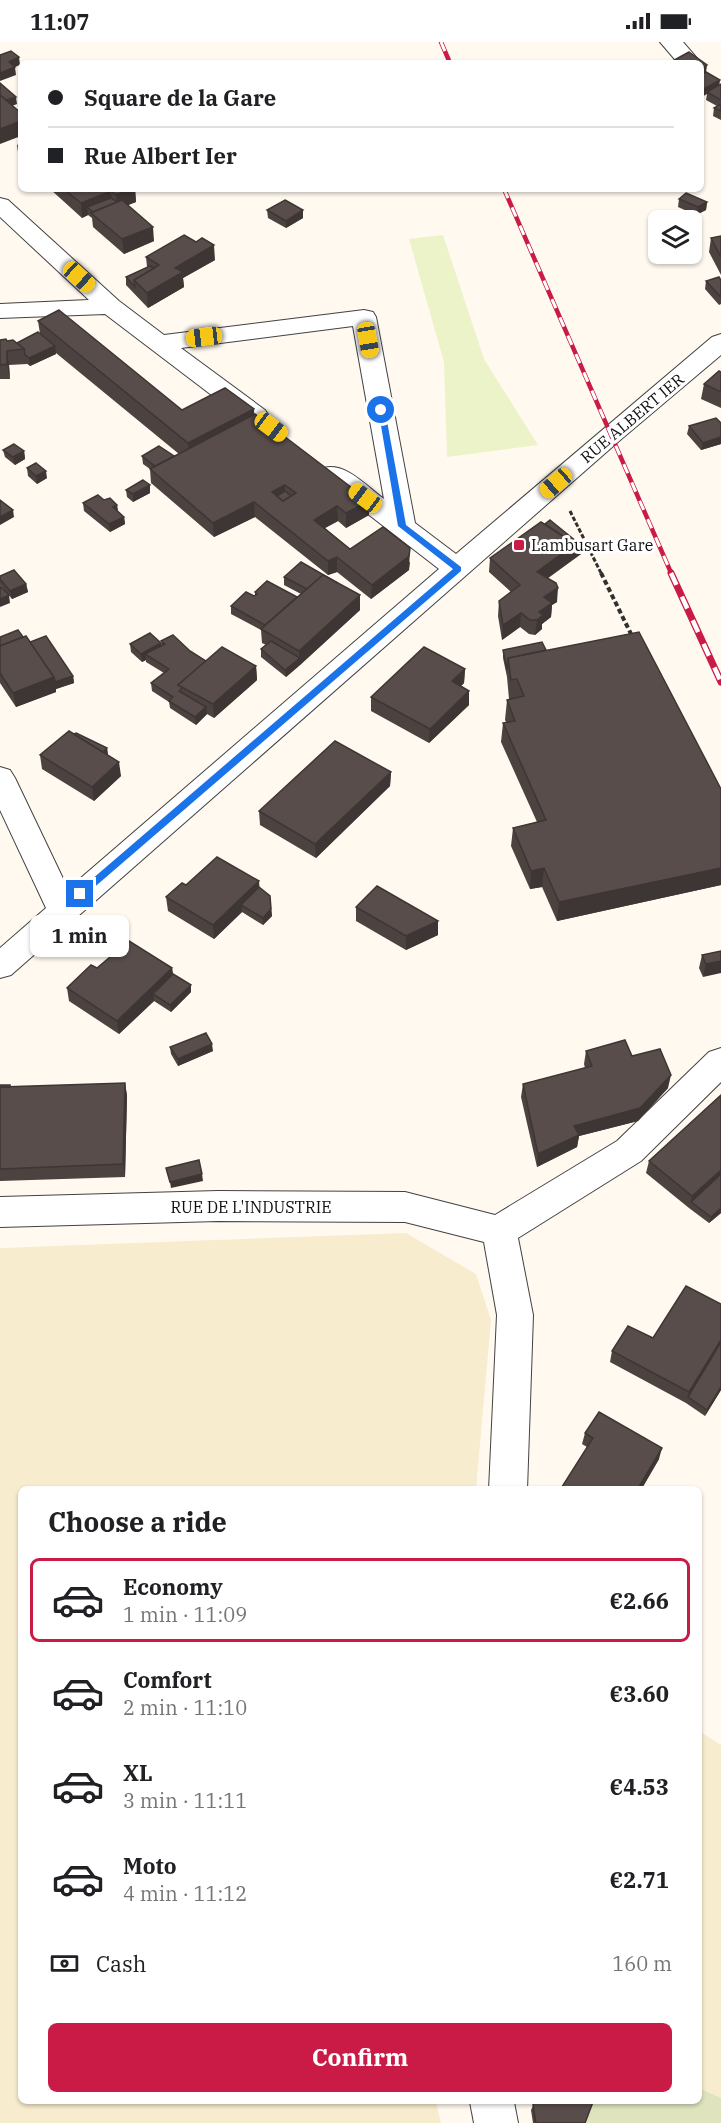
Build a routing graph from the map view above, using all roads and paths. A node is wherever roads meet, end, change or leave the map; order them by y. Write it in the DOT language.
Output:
graph roads {
  1 [pos="671,42"];
  2 [pos="687,60"];
  3 [pos="0,205"];
  4 [pos="110,306"];
  5 [pos="0,312"];
  6 [pos="721,342"];
  7 [pos="159,343"];
  8 [pos="271,427"];
  9 [pos="318,463"];
  10 [pos="556,483"];
  11 [pos="402,526"];
  12 [pos="458,569"];
  13 [pos="638,645"];
  14 [pos="0,778"];
  15 [pos="62,909"];
  16 [pos="0,966"];
  17 [pos="721,1061"];
  18 [pos="0,1212"];
  19 [pos="499,1232"];
  20 [pos="508,1486"];
  21 [pos="492,2104"];
  22 [pos="496,2123"];
  1 -- 2 [label="street"];
  3 -- 4 [label="street"];
  4 -- 5 [label="street"];
  4 -- 7 [label="street"];
  6 -- 10 [label="street, RUE ALBERT IER"];
  7 -- 8 [label="street"];
  7 -- 11 [label="street"];
  9 -- 11 [label="street"];
  10 -- 12 [label="street, RUE ALBERT IER"];
  10 -- 13 [label="path"];
  11 -- 12 [label="street"];
  12 -- 15 [label="street, RUE ALBERT IER"];
  14 -- 15 [label="street"];
  15 -- 16 [label="street, RUE ALBERT IER"];
  17 -- 19 [label="street"];
  18 -- 19 [label="street, RUE DE L'INDUSTRIE"];
  19 -- 20 [label="street"];
  21 -- 22 [label="street"];
}
